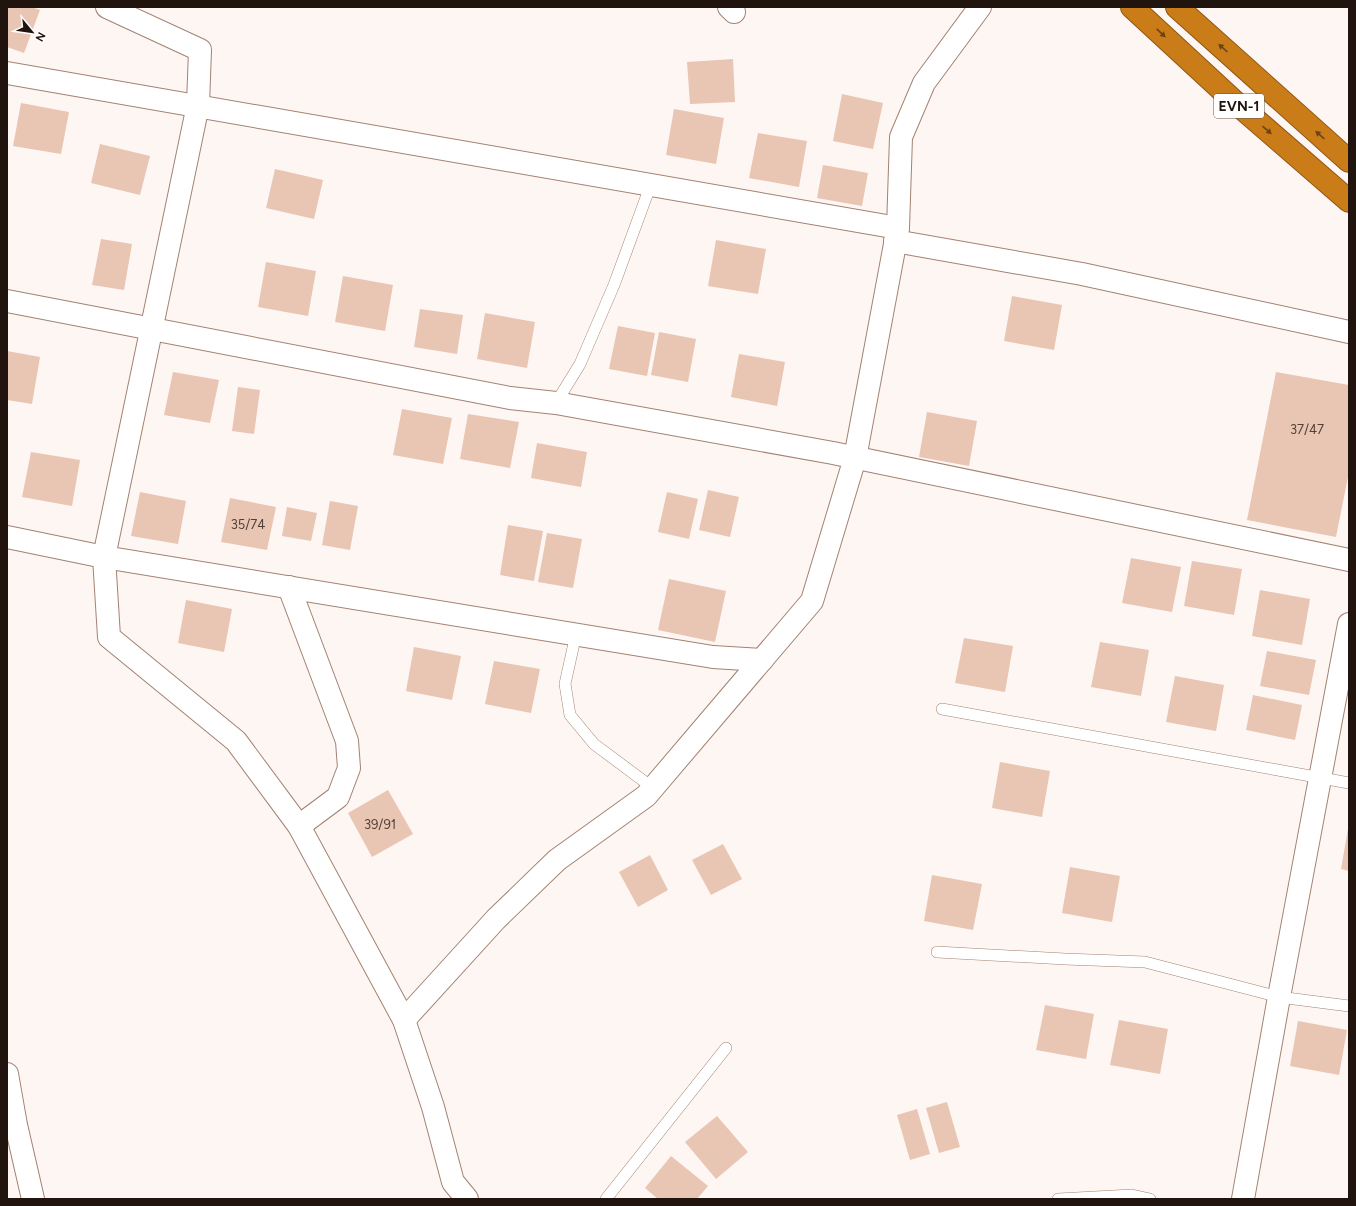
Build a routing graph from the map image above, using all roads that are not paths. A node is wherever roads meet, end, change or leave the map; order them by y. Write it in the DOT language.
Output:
graph roads {
  1 [pos="107,7"];
  2 [pos="980,7"];
  3 [pos="1132,7"];
  4 [pos="1177,7"];
  5 [pos="7,73"];
  6 [pos="198,105"];
  7 [pos="1349,161"];
  8 [pos="651,184"];
  9 [pos="1341,194"];
  10 [pos="1349,209"];
  11 [pos="896,234"];
  12 [pos="7,301"];
  13 [pos="151,328"];
  14 [pos="1349,332"];
  15 [pos="556,403"];
  16 [pos="855,458"];
  17 [pos="7,537"];
  18 [pos="104,557"];
  19 [pos="1349,560"];
  20 [pos="289,587"];
  21 [pos="1349,624"];
  22 [pos="576,634"];
  23 [pos="762,660"];
  24 [pos="942,709"];
  25 [pos="1320,778"];
  26 [pos="1349,783"];
  27 [pos="653,788"];
  28 [pos="299,826"];
  29 [pos="937,952"];
  30 [pos="1279,997"];
  31 [pos="1349,1006"];
  32 [pos="404,1020"];
  33 [pos="726,1048"];
  34 [pos="7,1074"];
  35 [pos="32,1199"];
  36 [pos="467,1199"];
  37 [pos="606,1199"];
  38 [pos="1058,1199"];
  39 [pos="1150,1199"];
  40 [pos="1243,1199"];
  1 -- 6 [label="street"];
  2 -- 11 [label="street"];
  3 -- 9 [label="highway, EVN-1, one-way"];
  7 -- 4 [label="highway, EVN-1, one-way"];
  5 -- 6 [label="street"];
  6 -- 8 [label="street"];
  6 -- 13 [label="street"];
  8 -- 11 [label="street"];
  8 -- 15 [label="lane"];
  9 -- 10 [label="street"];
  11 -- 14 [label="street"];
  11 -- 16 [label="street"];
  12 -- 13 [label="street"];
  13 -- 15 [label="street"];
  13 -- 18 [label="street"];
  15 -- 16 [label="street"];
  16 -- 19 [label="street"];
  16 -- 23 [label="street"];
  17 -- 18 [label="street"];
  18 -- 20 [label="street"];
  18 -- 28 [label="street"];
  20 -- 22 [label="street"];
  20 -- 28 [label="street"];
  21 -- 25 [label="street"];
  22 -- 23 [label="street"];
  22 -- 27 [label="lane"];
  23 -- 27 [label="street"];
  24 -- 25 [label="lane"];
  25 -- 26 [label="lane"];
  25 -- 30 [label="street"];
  27 -- 32 [label="street"];
  28 -- 32 [label="street"];
  29 -- 30 [label="lane"];
  30 -- 31 [label="lane"];
  30 -- 40 [label="street"];
  32 -- 36 [label="street"];
  33 -- 37 [label="lane"];
  34 -- 35 [label="street"];
  38 -- 39 [label="lane"];
}
